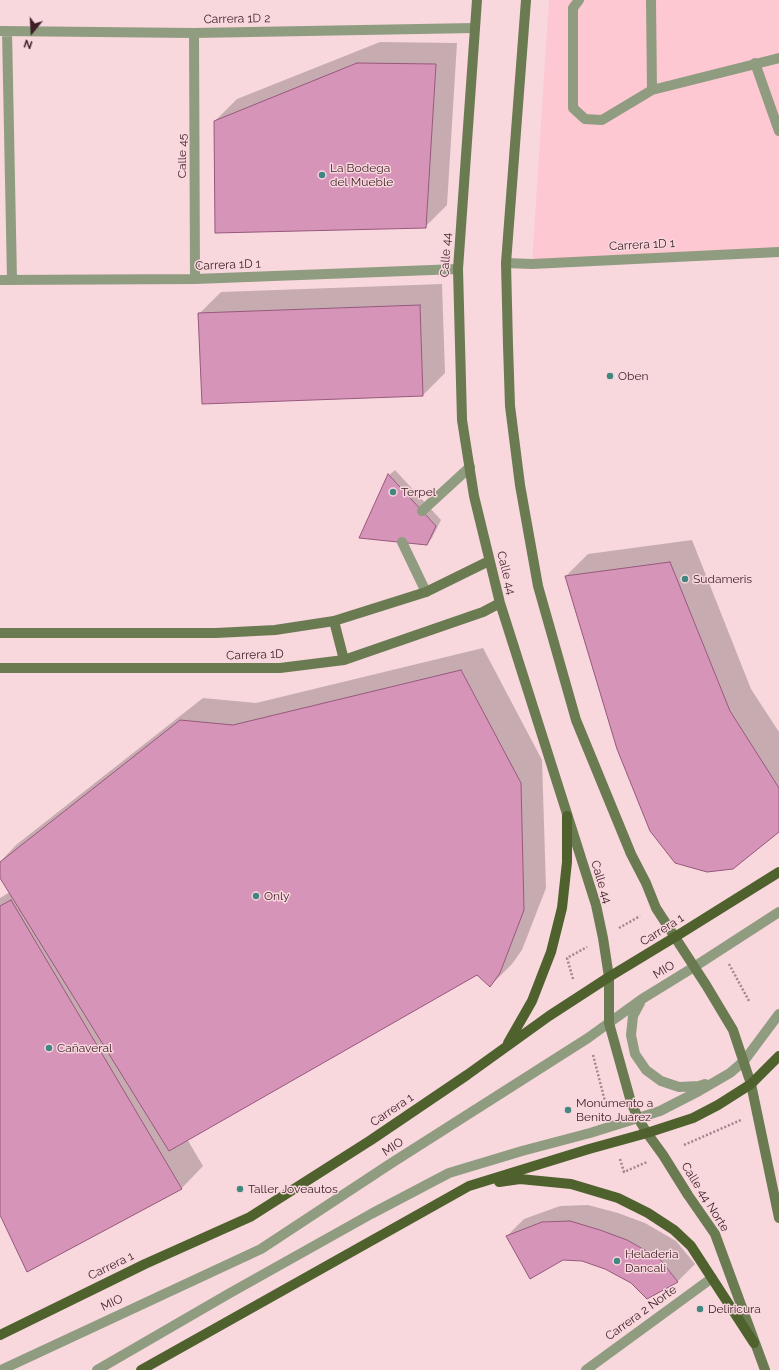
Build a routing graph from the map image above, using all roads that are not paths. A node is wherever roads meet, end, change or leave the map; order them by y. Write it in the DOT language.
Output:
graph roads {
  1 [pos="477,0"];
  2 [pos="526,0"];
  3 [pos="578,0"];
  4 [pos="651,0"];
  5 [pos="475,28"];
  6 [pos="3,31"];
  7 [pos="194,33"];
  8 [pos="779,58"];
  9 [pos="755,63"];
  10 [pos="652,90"];
  11 [pos="779,131"];
  12 [pos="779,252"];
  13 [pos="506,263"];
  14 [pos="458,269"];
  15 [pos="195,279"];
  16 [pos="0,280"];
  17 [pos="12,280"];
  18 [pos="470,467"];
  19 [pos="422,510"];
  20 [pos="402,542"];
  21 [pos="489,561"];
  22 [pos="426,592"];
  23 [pos="500,603"];
  24 [pos="334,621"];
  25 [pos="0,633"];
  26 [pos="344,660"];
  27 [pos="0,668"];
  28 [pos="567,816"];
  29 [pos="779,872"];
  30 [pos="779,912"];
  31 [pos="676,937"];
  32 [pos="694,967"];
  33 [pos="608,977"];
  34 [pos="642,999"];
  35 [pos="779,1014"];
  36 [pos="610,1023"];
  37 [pos="506,1046"];
  38 [pos="779,1056"];
  39 [pos="744,1061"];
  40 [pos="730,1073"];
  41 [pos="752,1084"];
  42 [pos="638,1118"];
  43 [pos="646,1133"];
  44 [pos="469,1186"];
  45 [pos="779,1218"];
  46 [pos="712,1278"];
  47 [pos="0,1335"];
  48 [pos="754,1342"];
  49 [pos="1,1370"];
  50 [pos="97,1370"];
  51 [pos="141,1370"];
  52 [pos="586,1370"];
  53 [pos="764,1370"];
  1 -- 5 [label="main road, Calle 44"];
  2 -- 13 [label="main road"];
  3 -- 10 [label="street"];
  4 -- 10 [label="street"];
  5 -- 7 [label="street, Carrera 1D 2"];
  5 -- 14 [label="main road, Calle 44"];
  6 -- 7 [label="street, Carrera 1D 2"];
  6 -- 17 [label="street"];
  7 -- 15 [label="street, Calle 45"];
  8 -- 9 [label="street"];
  9 -- 10 [label="street"];
  9 -- 11 [label="street"];
  12 -- 13 [label="street, Carrera 1D 1"];
  13 -- 31 [label="main road"];
  14 -- 15 [label="street, Carrera 1D 1"];
  14 -- 18 [label="main road, Calle 44"];
  15 -- 17 [label="street, Carrera 1D 1"];
  16 -- 17 [label="street, Carrera 1D 1"];
  18 -- 19 [label="street"];
  18 -- 21 [label="main road, Calle 44"];
  20 -- 22 [label="street"];
  21 -- 22 [label="main road, Carrera 1D"];
  21 -- 23 [label="main road, Calle 44"];
  22 -- 24 [label="main road, Carrera 1D"];
  23 -- 26 [label="main road, Carrera 1D"];
  23 -- 28 [label="main road, Calle 44"];
  24 -- 25 [label="main road, Carrera 1D"];
  24 -- 26 [label="main road"];
  26 -- 27 [label="main road, Carrera 1D"];
  28 -- 33 [label="main road, Calle 44"];
  28 -- 37 [label="main road"];
  29 -- 31 [label="main road, Carrera 1"];
  30 -- 32 [label="street, MIO"];
  31 -- 32 [label="main road"];
  31 -- 33 [label="main road, Carrera 1"];
  32 -- 34 [label="street, MIO"];
  32 -- 39 [label="main road"];
  33 -- 36 [label="main road, Calle 44"];
  33 -- 37 [label="main road, Carrera 1"];
  34 -- 36 [label="street, MIO"];
  34 -- 40 [label="street"];
  35 -- 39 [label="street"];
  36 -- 42 [label="main road, Calle 44"];
  36 -- 49 [label="street, MIO"];
  37 -- 47 [label="main road, Carrera 1"];
  38 -- 41 [label="main road"];
  39 -- 40 [label="street"];
  39 -- 41 [label="main road"];
  40 -- 42 [label="street"];
  41 -- 43 [label="main road"];
  41 -- 45 [label="main road"];
  42 -- 43 [label="main road, Calle 44"];
  42 -- 50 [label="street"];
  43 -- 44 [label="main road"];
  43 -- 48 [label="main road, Calle 44 Norte"];
  44 -- 46 [label="main road"];
  44 -- 51 [label="main road"];
  46 -- 48 [label="main road"];
  46 -- 52 [label="street, Carrera 2 Norte"];
  48 -- 53 [label="main road, Calle 44 Norte"];
}
